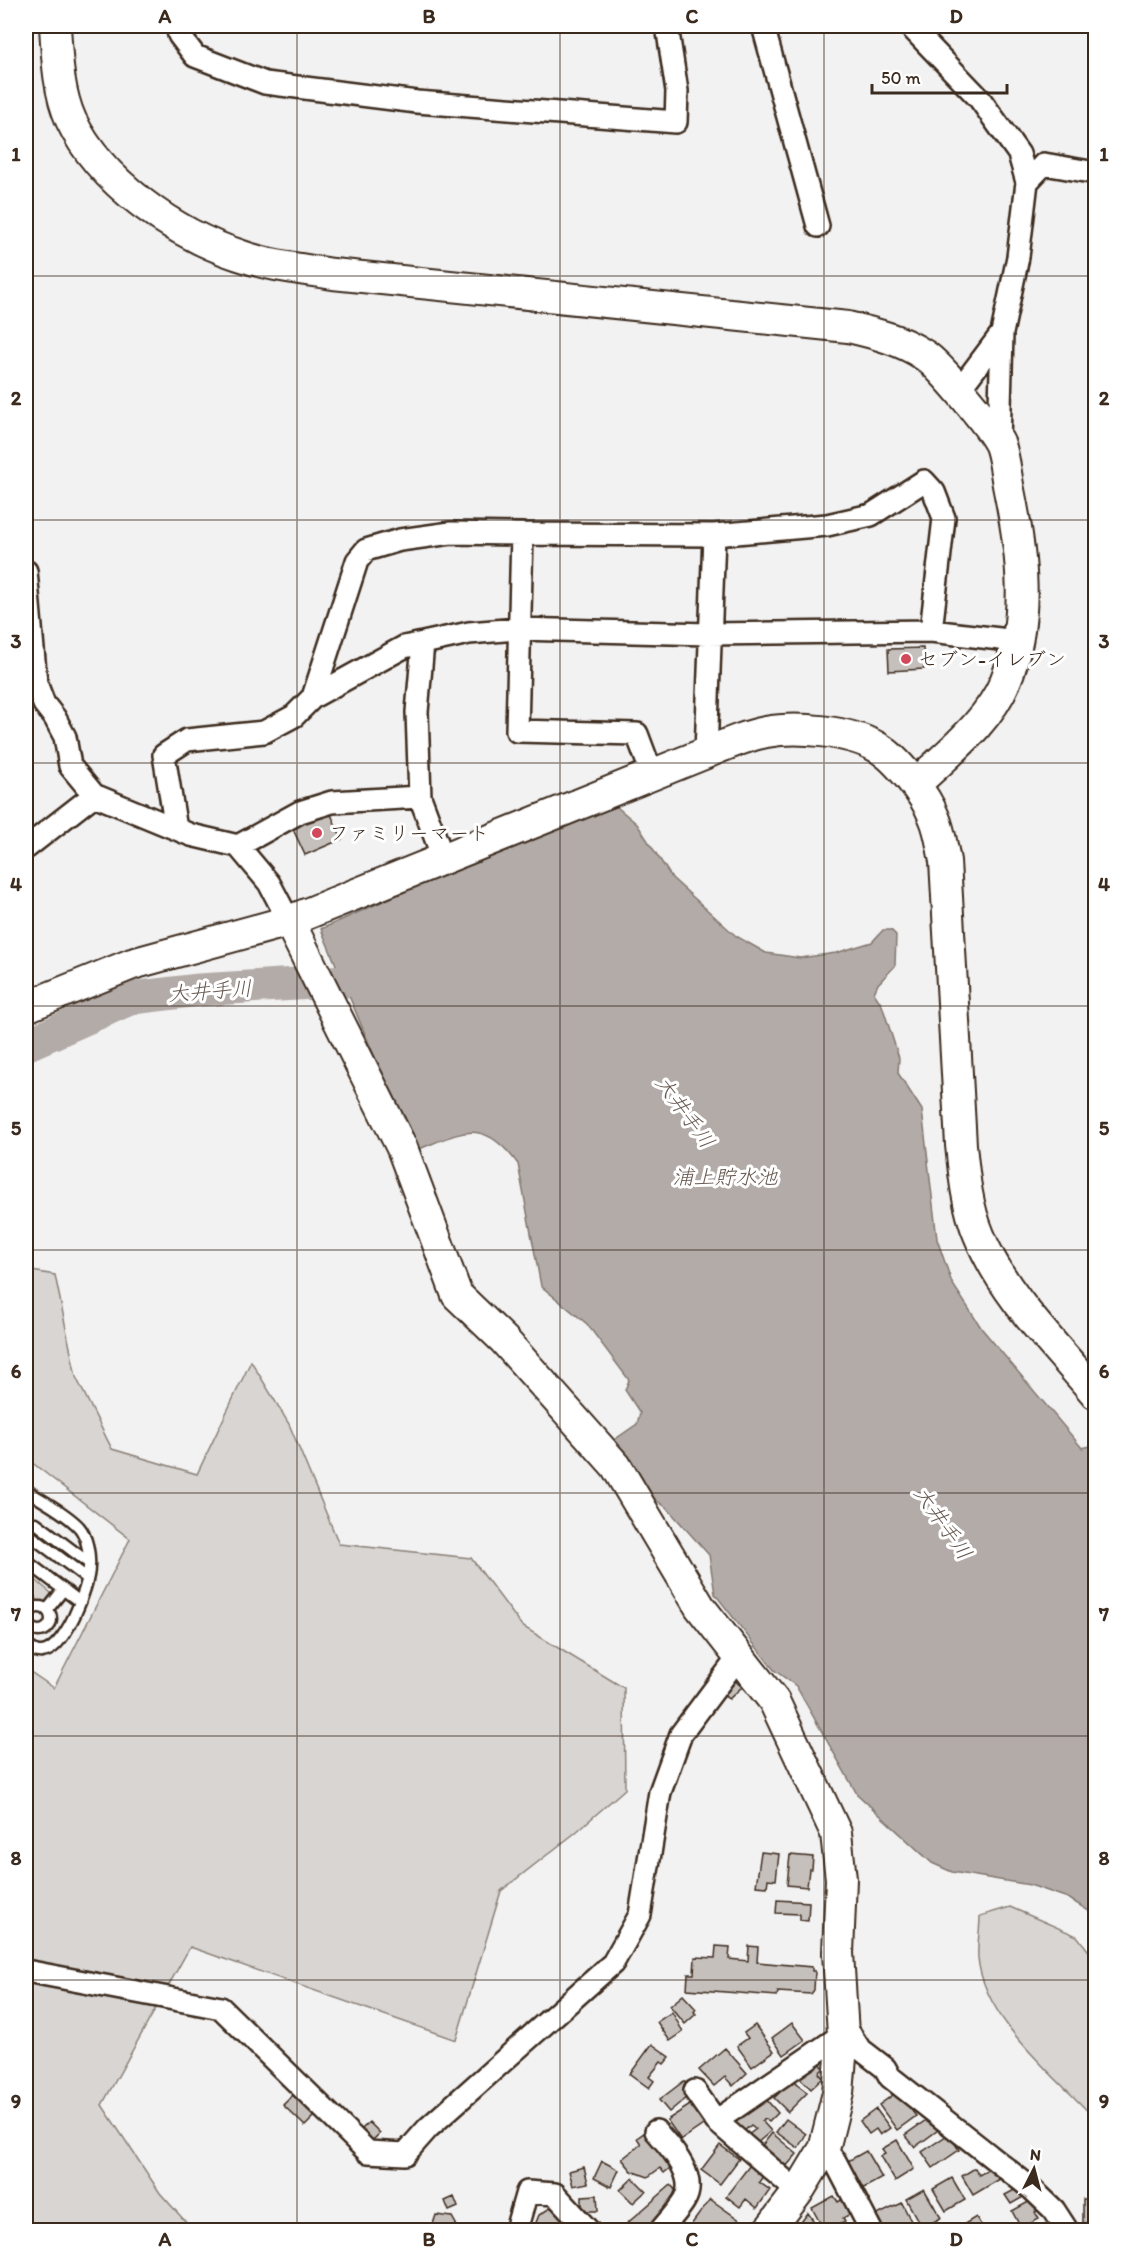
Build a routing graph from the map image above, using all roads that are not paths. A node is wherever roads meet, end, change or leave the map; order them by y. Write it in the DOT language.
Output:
graph roads {
  1 [pos="55,26"];
  2 [pos="177,26"];
  3 [pos="667,26"];
  4 [pos="763,26"];
  5 [pos="909,26"];
  6 [pos="1095,173"];
  7 [pos="1026,182"];
  8 [pos="818,226"];
  9 [pos="1002,333"];
  10 [pos="959,390"];
  11 [pos="999,444"];
  12 [pos="522,534"];
  13 [pos="714,535"];
  14 [pos="26,571"];
  15 [pos="518,628"];
  16 [pos="931,631"];
  17 [pos="708,633"];
  18 [pos="1017,641"];
  19 [pos="423,643"];
  20 [pos="313,697"];
  21 [pos="706,753"];
  22 [pos="652,774"];
  23 [pos="916,784"];
  24 [pos="94,795"];
  25 [pos="420,797"];
  26 [pos="176,829"];
  27 [pos="238,846"];
  28 [pos="26,849"];
  29 [pos="443,858"];
  30 [pos="290,921"];
  31 [pos="26,1007"];
  32 [pos="1095,1394"];
  33 [pos="26,1490"];
  34 [pos="49,1506"];
  35 [pos="29,1529"];
  36 [pos="26,1562"];
  37 [pos="89,1563"];
  38 [pos="87,1578"];
  39 [pos="63,1590"];
  40 [pos="26,1595"];
  41 [pos="80,1602"];
  42 [pos="47,1610"];
  43 [pos="28,1614"];
  44 [pos="49,1627"];
  45 [pos="58,1641"];
  46 [pos="26,1645"];
  47 [pos="740,1655"];
  48 [pos="26,1971"];
  49 [pos="842,2028"];
  50 [pos="695,2091"];
  51 [pos="716,2121"];
  52 [pos="656,2131"];
  53 [pos="824,2149"];
  54 [pos="798,2192"];
  55 [pos="580,2227"];
  56 [pos="516,2230"];
  57 [pos="661,2230"];
  58 [pos="769,2230"];
  59 [pos="871,2230"];
  60 [pos="1067,2230"];
  1 -- 10 [label="street"];
  2 -- 3 [label="street"];
  4 -- 8 [label="street"];
  5 -- 7 [label="street"];
  6 -- 7 [label="street"];
  7 -- 9 [label="street"];
  9 -- 10 [label="street"];
  9 -- 11 [label="street"];
  10 -- 11 [label="street"];
  11 -- 18 [label="street"];
  12 -- 13 [label="street"];
  12 -- 15 [label="street"];
  12 -- 20 [label="street"];
  13 -- 16 [label="street"];
  13 -- 17 [label="street"];
  14 -- 24 [label="street"];
  15 -- 17 [label="street"];
  15 -- 19 [label="street"];
  15 -- 22 [label="street"];
  16 -- 17 [label="street"];
  16 -- 18 [label="street"];
  17 -- 21 [label="street"];
  18 -- 23 [label="street"];
  19 -- 20 [label="street"];
  19 -- 25 [label="street"];
  20 -- 26 [label="street"];
  21 -- 22 [label="street"];
  21 -- 23 [label="street"];
  22 -- 29 [label="street"];
  23 -- 32 [label="street"];
  24 -- 26 [label="street"];
  24 -- 28 [label="street"];
  25 -- 27 [label="street"];
  25 -- 29 [label="street"];
  26 -- 27 [label="street"];
  27 -- 30 [label="street"];
  29 -- 30 [label="street"];
  30 -- 31 [label="street"];
  30 -- 47 [label="street"];
  33 -- 34 [label="lane"];
  34 -- 35 [label="lane"];
  34 -- 37 [label="lane"];
  35 -- 37 [label="lane"];
  35 -- 38 [label="lane"];
  36 -- 39 [label="lane"];
  37 -- 38 [label="lane"];
  38 -- 41 [label="lane"];
  39 -- 41 [label="lane"];
  39 -- 42 [label="lane"];
  40 -- 43 [label="lane"];
  41 -- 45 [label="lane"];
  42 -- 43 [label="lane"];
  42 -- 44 [label="lane"];
  43 -- 44 [label="lane"];
  44 -- 45 [label="lane"];
  45 -- 46 [label="lane"];
  47 -- 48 [label="street"];
  47 -- 49 [label="street"];
  49 -- 51 [label="street"];
  49 -- 53 [label="street"];
  49 -- 60 [label="street"];
  50 -- 51 [label="street"];
  51 -- 54 [label="street"];
  52 -- 57 [label="street"];
  53 -- 54 [label="street"];
  53 -- 59 [label="street"];
  54 -- 58 [label="street"];
  55 -- 56 [label="street"];
}
